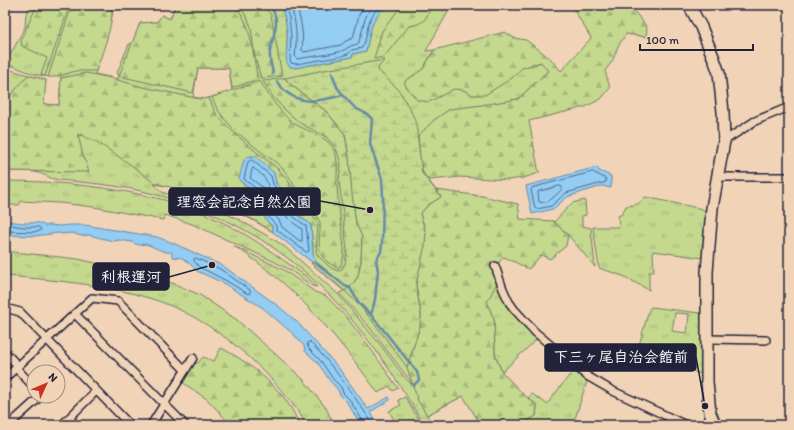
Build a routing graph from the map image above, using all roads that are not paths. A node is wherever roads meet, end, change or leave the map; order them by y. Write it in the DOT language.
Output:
graph roads {
  1 [pos="689,5"];
  2 [pos="789,107"];
  3 [pos="724,141"];
  4 [pos="789,176"];
  5 [pos="717,177"];
  6 [pos="495,266"];
  7 [pos="5,308"];
  8 [pos="75,314"];
  9 [pos="707,339"];
  10 [pos="47,340"];
  11 [pos="766,340"];
  12 [pos="5,352"];
  13 [pos="193,358"];
  14 [pos="17,367"];
  15 [pos="185,370"];
  16 [pos="5,378"];
  17 [pos="26,378"];
  18 [pos="96,391"];
  19 [pos="31,404"];
  20 [pos="164,404"];
  21 [pos="69,418"];
  22 [pos="9,425"];
  23 [pos="62,425"];
  24 [pos="76,425"];
  25 [pos="130,425"];
  26 [pos="151,425"];
  27 [pos="185,425"];
  28 [pos="686,425"];
  29 [pos="715,425"];
  1 -- 3 [label="street"];
  2 -- 3 [label="street"];
  3 -- 5 [label="street"];
  4 -- 5 [label="street"];
  5 -- 9 [label="street"];
  6 -- 28 [label="street"];
  7 -- 10 [label="street"];
  8 -- 10 [label="street"];
  8 -- 15 [label="street"];
  8 -- 20 [label="street"];
  9 -- 11 [label="street"];
  9 -- 29 [label="street"];
  10 -- 14 [label="street"];
  10 -- 18 [label="street"];
  12 -- 14 [label="street"];
  13 -- 15 [label="street"];
  14 -- 16 [label="street"];
  14 -- 17 [label="street"];
  15 -- 20 [label="street"];
  18 -- 21 [label="street"];
  18 -- 25 [label="street"];
  19 -- 22 [label="street"];
  20 -- 26 [label="street"];
  20 -- 27 [label="street"];
  21 -- 23 [label="street"];
  21 -- 24 [label="street"];
}
